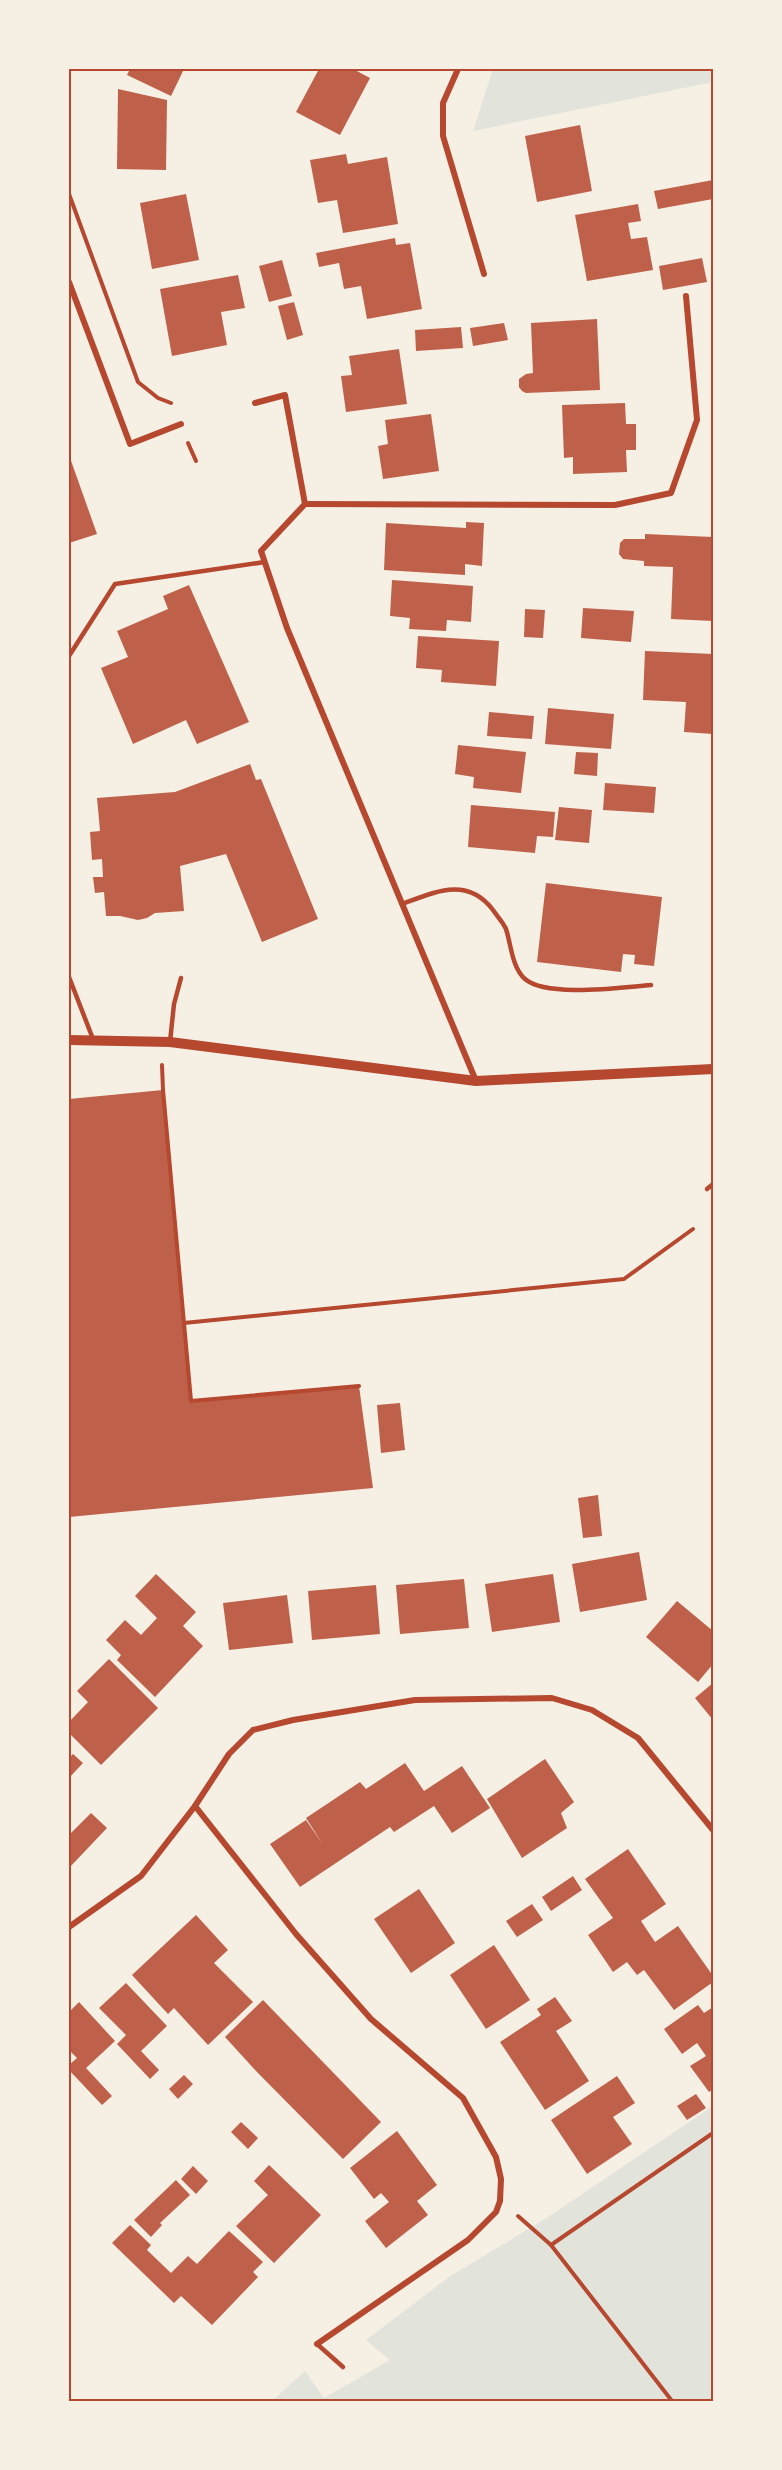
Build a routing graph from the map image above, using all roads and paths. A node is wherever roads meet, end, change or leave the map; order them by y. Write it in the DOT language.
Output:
graph roads {
  1 [pos="458,69"];
  2 [pos="69,194"];
  3 [pos="484,274"];
  4 [pos="69,282"];
  5 [pos="686,296"];
  6 [pos="255,403"];
  7 [pos="181,423"];
  8 [pos="305,504"];
  9 [pos="265,562"];
  10 [pos="69,656"];
  11 [pos="402,904"];
  12 [pos="69,977"];
  13 [pos="181,978"];
  14 [pos="651,985"];
  15 [pos="93,1039"];
  16 [pos="69,1040"];
  17 [pos="167,1041"];
  18 [pos="713,1069"];
  19 [pos="476,1081"];
  20 [pos="713,1184"];
  21 [pos="707,1189"];
  22 [pos="693,1228"];
  23 [pos="184,1323"];
  24 [pos="359,1386"];
  25 [pos="195,1806"];
  26 [pos="713,1830"];
  27 [pos="69,1927"];
  28 [pos="713,2133"];
  29 [pos="500,2201"];
  30 [pos="551,2245"];
  31 [pos="316,2344"];
  32 [pos="343,2367"];
  33 [pos="672,2401"];
  1 -- 3 [label="street"];
  2 -- 7 [label="path"];
  4 -- 7 [label="street"];
  5 -- 8 [label="street"];
  6 -- 8 [label="street"];
  8 -- 9 [label="street"];
  9 -- 10 [label="lane"];
  9 -- 11 [label="street"];
  11 -- 14 [label="lane"];
  11 -- 19 [label="street"];
  12 -- 15 [label="lane"];
  13 -- 17 [label="lane"];
  15 -- 16 [label="street"];
  15 -- 17 [label="street"];
  17 -- 19 [label="street"];
  17 -- 23 [label="path"];
  18 -- 19 [label="street"];
  20 -- 21 [label="lane"];
  22 -- 23 [label="path"];
  23 -- 24 [label="path"];
  25 -- 26 [label="street"];
  25 -- 27 [label="street"];
  25 -- 29 [label="street"];
  28 -- 30 [label="path"];
  29 -- 30 [label="path"];
  29 -- 31 [label="street"];
  30 -- 33 [label="path"];
  31 -- 32 [label="lane"];
}
